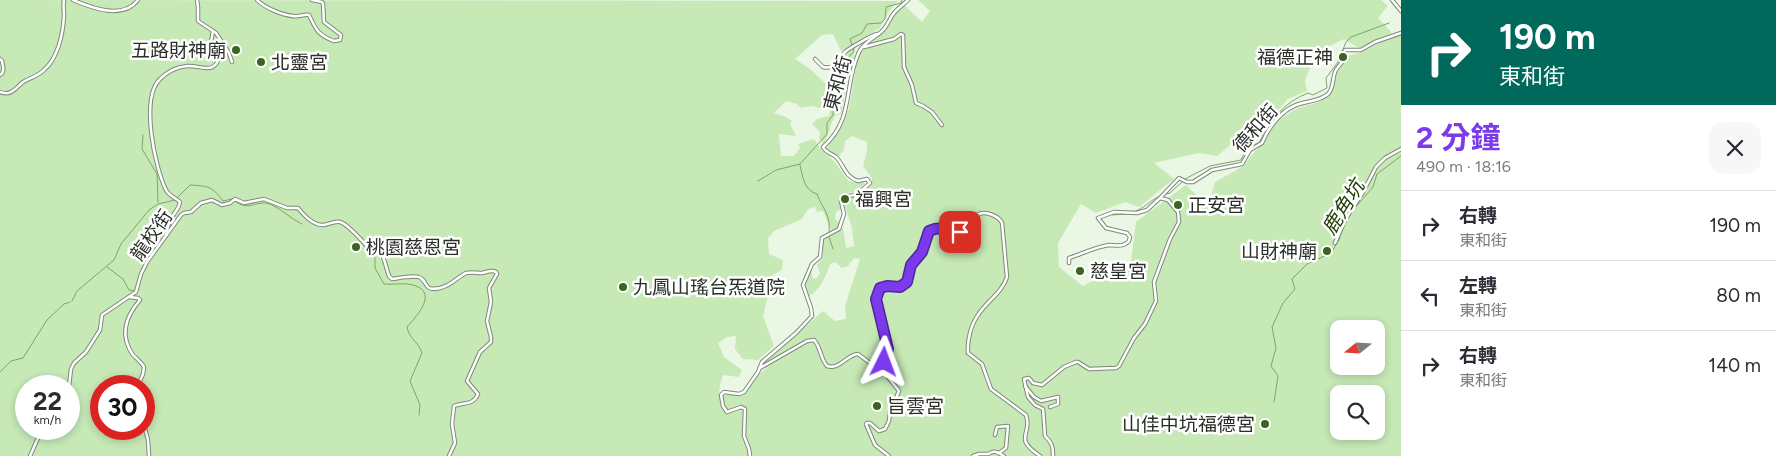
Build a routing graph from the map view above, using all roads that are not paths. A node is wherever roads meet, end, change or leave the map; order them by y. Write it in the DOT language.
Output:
graph roads {
  1 [pos="64,0"];
  2 [pos="73,0"];
  3 [pos="138,0"];
  4 [pos="197,0"];
  5 [pos="257,0"];
  6 [pos="312,0"];
  7 [pos="908,0"];
  8 [pos="1392,0"];
  9 [pos="1401,11"];
  10 [pos="213,31"];
  11 [pos="880,33"];
  12 [pos="1401,33"];
  13 [pos="861,48"];
  14 [pos="0,59"];
  15 [pos="815,59"];
  16 [pos="232,62"];
  17 [pos="0,75"];
  18 [pos="0,92"];
  19 [pos="942,125"];
  20 [pos="1401,149"];
  21 [pos="1162,196"];
  22 [pos="166,237"];
  23 [pos="1335,243"];
  24 [pos="1069,263"];
  25 [pos="128,297"];
  26 [pos="886,360"];
  27 [pos="760,368"];
  28 [pos="70,375"];
  29 [pos="144,375"];
  30 [pos="1025,386"];
  31 [pos="1050,407"];
  32 [pos="995,435"];
  33 [pos="37,440"];
  34 [pos="148,440"];
  35 [pos="999,453"];
  36 [pos="30,456"];
  37 [pos="149,456"];
  38 [pos="450,456"];
  39 [pos="750,456"];
  40 [pos="888,456"];
  41 [pos="973,456"];
  42 [pos="1004,456"];
  43 [pos="1040,456"];
  44 [pos="1053,456"];
  1 -- 18 [label="street"];
  2 -- 3 [label="street"];
  4 -- 10 [label="street"];
  5 -- 6 [label="street"];
  7 -- 11 [label="street, 東和街"];
  8 -- 9 [label="street"];
  10 -- 16 [label="street"];
  10 -- 22 [label="street"];
  11 -- 13 [label="street, 東和街"];
  11 -- 15 [label="street"];
  12 -- 21 [label="street, 德和街"];
  13 -- 19 [label="street"];
  13 -- 27 [label="street, 東和街"];
  14 -- 17 [label="street"];
  20 -- 23 [label="street"];
  21 -- 24 [label="street"];
  21 -- 30 [label="street"];
  22 -- 25 [label="street, 龍校街"];
  22 -- 38 [label="street, 龍校街"];
  25 -- 28 [label="street, 龍校街"];
  25 -- 29 [label="street"];
  26 -- 27 [label="street"];
  26 -- 40 [label="street"];
  26 -- 43 [label="street"];
  27 -- 39 [label="street"];
  30 -- 31 [label="street"];
  30 -- 44 [label="street"];
  32 -- 35 [label="street"];
  33 -- 36 [label="street"];
  34 -- 37 [label="street"];
  35 -- 41 [label="street"];
  35 -- 42 [label="street"];
}
